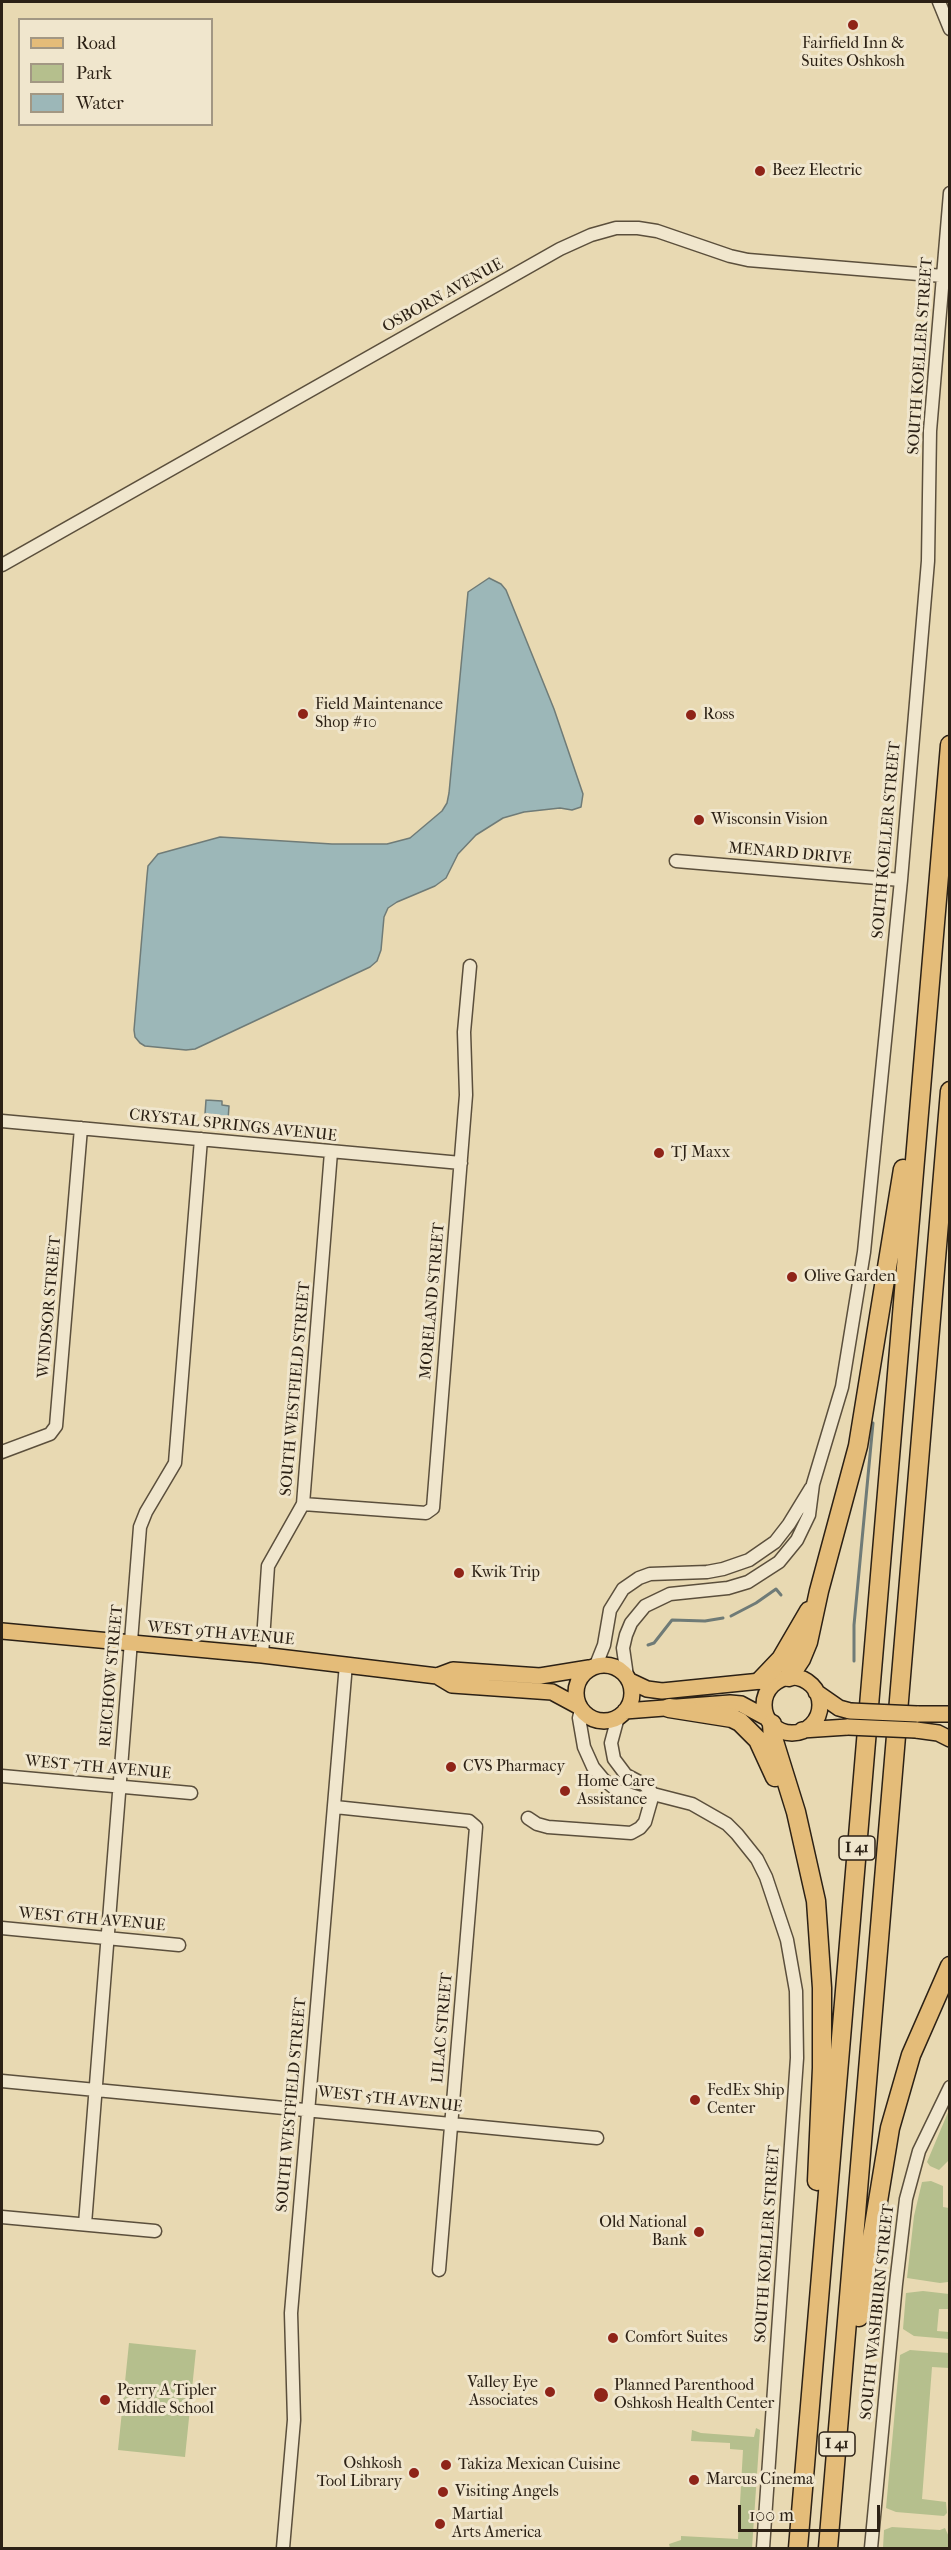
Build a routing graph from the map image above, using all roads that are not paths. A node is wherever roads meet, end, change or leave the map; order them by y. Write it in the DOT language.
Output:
graph roads {
  1 [pos="939,2"];
  2 [pos="950,29"];
  3 [pos="950,193"];
  4 [pos="943,276"];
  5 [pos="2,566"];
  6 [pos="950,745"];
  7 [pos="676,861"];
  8 [pos="902,880"];
  9 [pos="470,966"];
  10 [pos="950,1091"];
  11 [pos="2,1121"];
  12 [pos="81,1128"];
  13 [pos="201,1139"];
  14 [pos="916,1147"];
  15 [pos="331,1152"];
  16 [pos="461,1163"];
  17 [pos="2,1452"];
  18 [pos="813,1484"];
  19 [pos="303,1504"];
  20 [pos="819,1591"];
  21 [pos="2,1631"];
  22 [pos="131,1643"];
  23 [pos="262,1655"];
  24 [pos="346,1664"];
  25 [pos="592,1667"];
  26 [pos="437,1676"];
  27 [pos="628,1678"];
  28 [pos="784,1678"];
  29 [pos="761,1680"];
  30 [pos="816,1692"];
  31 [pos="580,1708"];
  32 [pos="669,1708"];
  33 [pos="621,1714"];
  34 [pos="950,1714"];
  35 [pos="770,1721"];
  36 [pos="802,1730"];
  37 [pos="950,1739"];
  38 [pos="2,1776"];
  39 [pos="120,1786"];
  40 [pos="191,1792"];
  41 [pos="653,1794"];
  42 [pos="335,1807"];
  43 [pos="528,1818"];
  44 [pos="800,1833"];
  45 [pos="2,1928"];
  46 [pos="107,1938"];
  47 [pos="179,1945"];
  48 [pos="950,1966"];
  49 [pos="2,2081"];
  50 [pos="950,2087"];
  51 [pos="94,2089"];
  52 [pos="309,2109"];
  53 [pos="452,2123"];
  54 [pos="597,2138"];
  55 [pos="2,2217"];
  56 [pos="84,2224"];
  57 [pos="155,2231"];
  58 [pos="439,2270"];
  59 [pos="820,2282"];
  60 [pos="846,2339"];
  61 [pos="283,2548"];
  62 [pos="763,2548"];
  63 [pos="798,2548"];
  64 [pos="828,2548"];
  65 [pos="872,2548"];
  1 -- 2 [label="street"];
  3 -- 4 [label="street, SOUTH KOELLER STREET"];
  4 -- 5 [label="street, OSBORN AVENUE"];
  4 -- 8 [label="street, SOUTH KOELLER STREET"];
  6 -- 14 [label="highway, I 41"];
  7 -- 8 [label="street, MENARD DRIVE"];
  8 -- 18 [label="street, SOUTH KOELLER STREET"];
  9 -- 16 [label="street, MORELAND STREET"];
  10 -- 60 [label="highway, I 41"];
  11 -- 12 [label="street, CRYSTAL SPRINGS AVENUE"];
  12 -- 13 [label="street, CRYSTAL SPRINGS AVENUE"];
  12 -- 17 [label="street, WINDSOR STREET"];
  13 -- 15 [label="street, CRYSTAL SPRINGS AVENUE"];
  13 -- 22 [label="street, REICHOW STREET"];
  14 -- 20 [label="highway"];
  14 -- 59 [label="highway, I 41"];
  15 -- 16 [label="street, CRYSTAL SPRINGS AVENUE"];
  15 -- 19 [label="street, SOUTH WESTFIELD STREET"];
  16 -- 19 [label="street, MORELAND STREET"];
  18 -- 25 [label="street, SOUTH KOELLER STREET"];
  18 -- 27 [label="street, SOUTH KOELLER STREET"];
  19 -- 23 [label="street, SOUTH WESTFIELD STREET"];
  20 -- 28 [label="highway"];
  20 -- 29 [label="highway"];
  21 -- 22 [label="main road, WEST 9TH AVENUE"];
  22 -- 23 [label="main road, WEST 9TH AVENUE"];
  22 -- 39 [label="street, REICHOW STREET"];
  23 -- 24 [label="main road, WEST 9TH AVENUE"];
  24 -- 26 [label="main road, WEST 9TH AVENUE"];
  24 -- 42 [label="street, SOUTH WESTFIELD STREET"];
  25 -- 26 [label="main road, WEST 9TH AVENUE"];
  25 -- 27 [label="main road"];
  25 -- 31 [label="main road"];
  26 -- 31 [label="main road, WEST 9TH AVENUE"];
  27 -- 29 [label="main road"];
  27 -- 33 [label="main road"];
  28 -- 29 [label="main road"];
  28 -- 30 [label="main road"];
  28 -- 35 [label="main road"];
  30 -- 34 [label="main road, bridge"];
  30 -- 36 [label="main road"];
  31 -- 33 [label="main road"];
  31 -- 41 [label="street, SOUTH KOELLER STREET"];
  32 -- 33 [label="main road"];
  32 -- 35 [label="main road"];
  32 -- 44 [label="highway"];
  33 -- 41 [label="street, SOUTH KOELLER STREET"];
  35 -- 36 [label="main road"];
  35 -- 44 [label="highway"];
  36 -- 37 [label="main road, bridge"];
  38 -- 39 [label="street, WEST 7TH AVENUE"];
  39 -- 40 [label="street, WEST 7TH AVENUE"];
  39 -- 46 [label="street, REICHOW STREET"];
  41 -- 43 [label="street"];
  41 -- 62 [label="street, SOUTH KOELLER STREET"];
  42 -- 52 [label="street, SOUTH WESTFIELD STREET"];
  42 -- 53 [label="street, LILAC STREET"];
  44 -- 59 [label="highway"];
  45 -- 46 [label="street, WEST 6TH AVENUE"];
  46 -- 47 [label="street, WEST 6TH AVENUE"];
  46 -- 51 [label="street, REICHOW STREET"];
  48 -- 60 [label="highway"];
  49 -- 51 [label="street, WEST 5TH AVENUE"];
  50 -- 65 [label="street, SOUTH WASHBURN STREET"];
  51 -- 52 [label="street, WEST 5TH AVENUE"];
  51 -- 56 [label="street, REICHOW STREET"];
  52 -- 53 [label="street, WEST 5TH AVENUE"];
  52 -- 61 [label="street, SOUTH WESTFIELD STREET"];
  53 -- 54 [label="street, WEST 5TH AVENUE"];
  53 -- 58 [label="street, LILAC STREET"];
  55 -- 56 [label="street"];
  56 -- 57 [label="street"];
  59 -- 63 [label="highway, I 41"];
  60 -- 64 [label="highway, I 41"];
}
